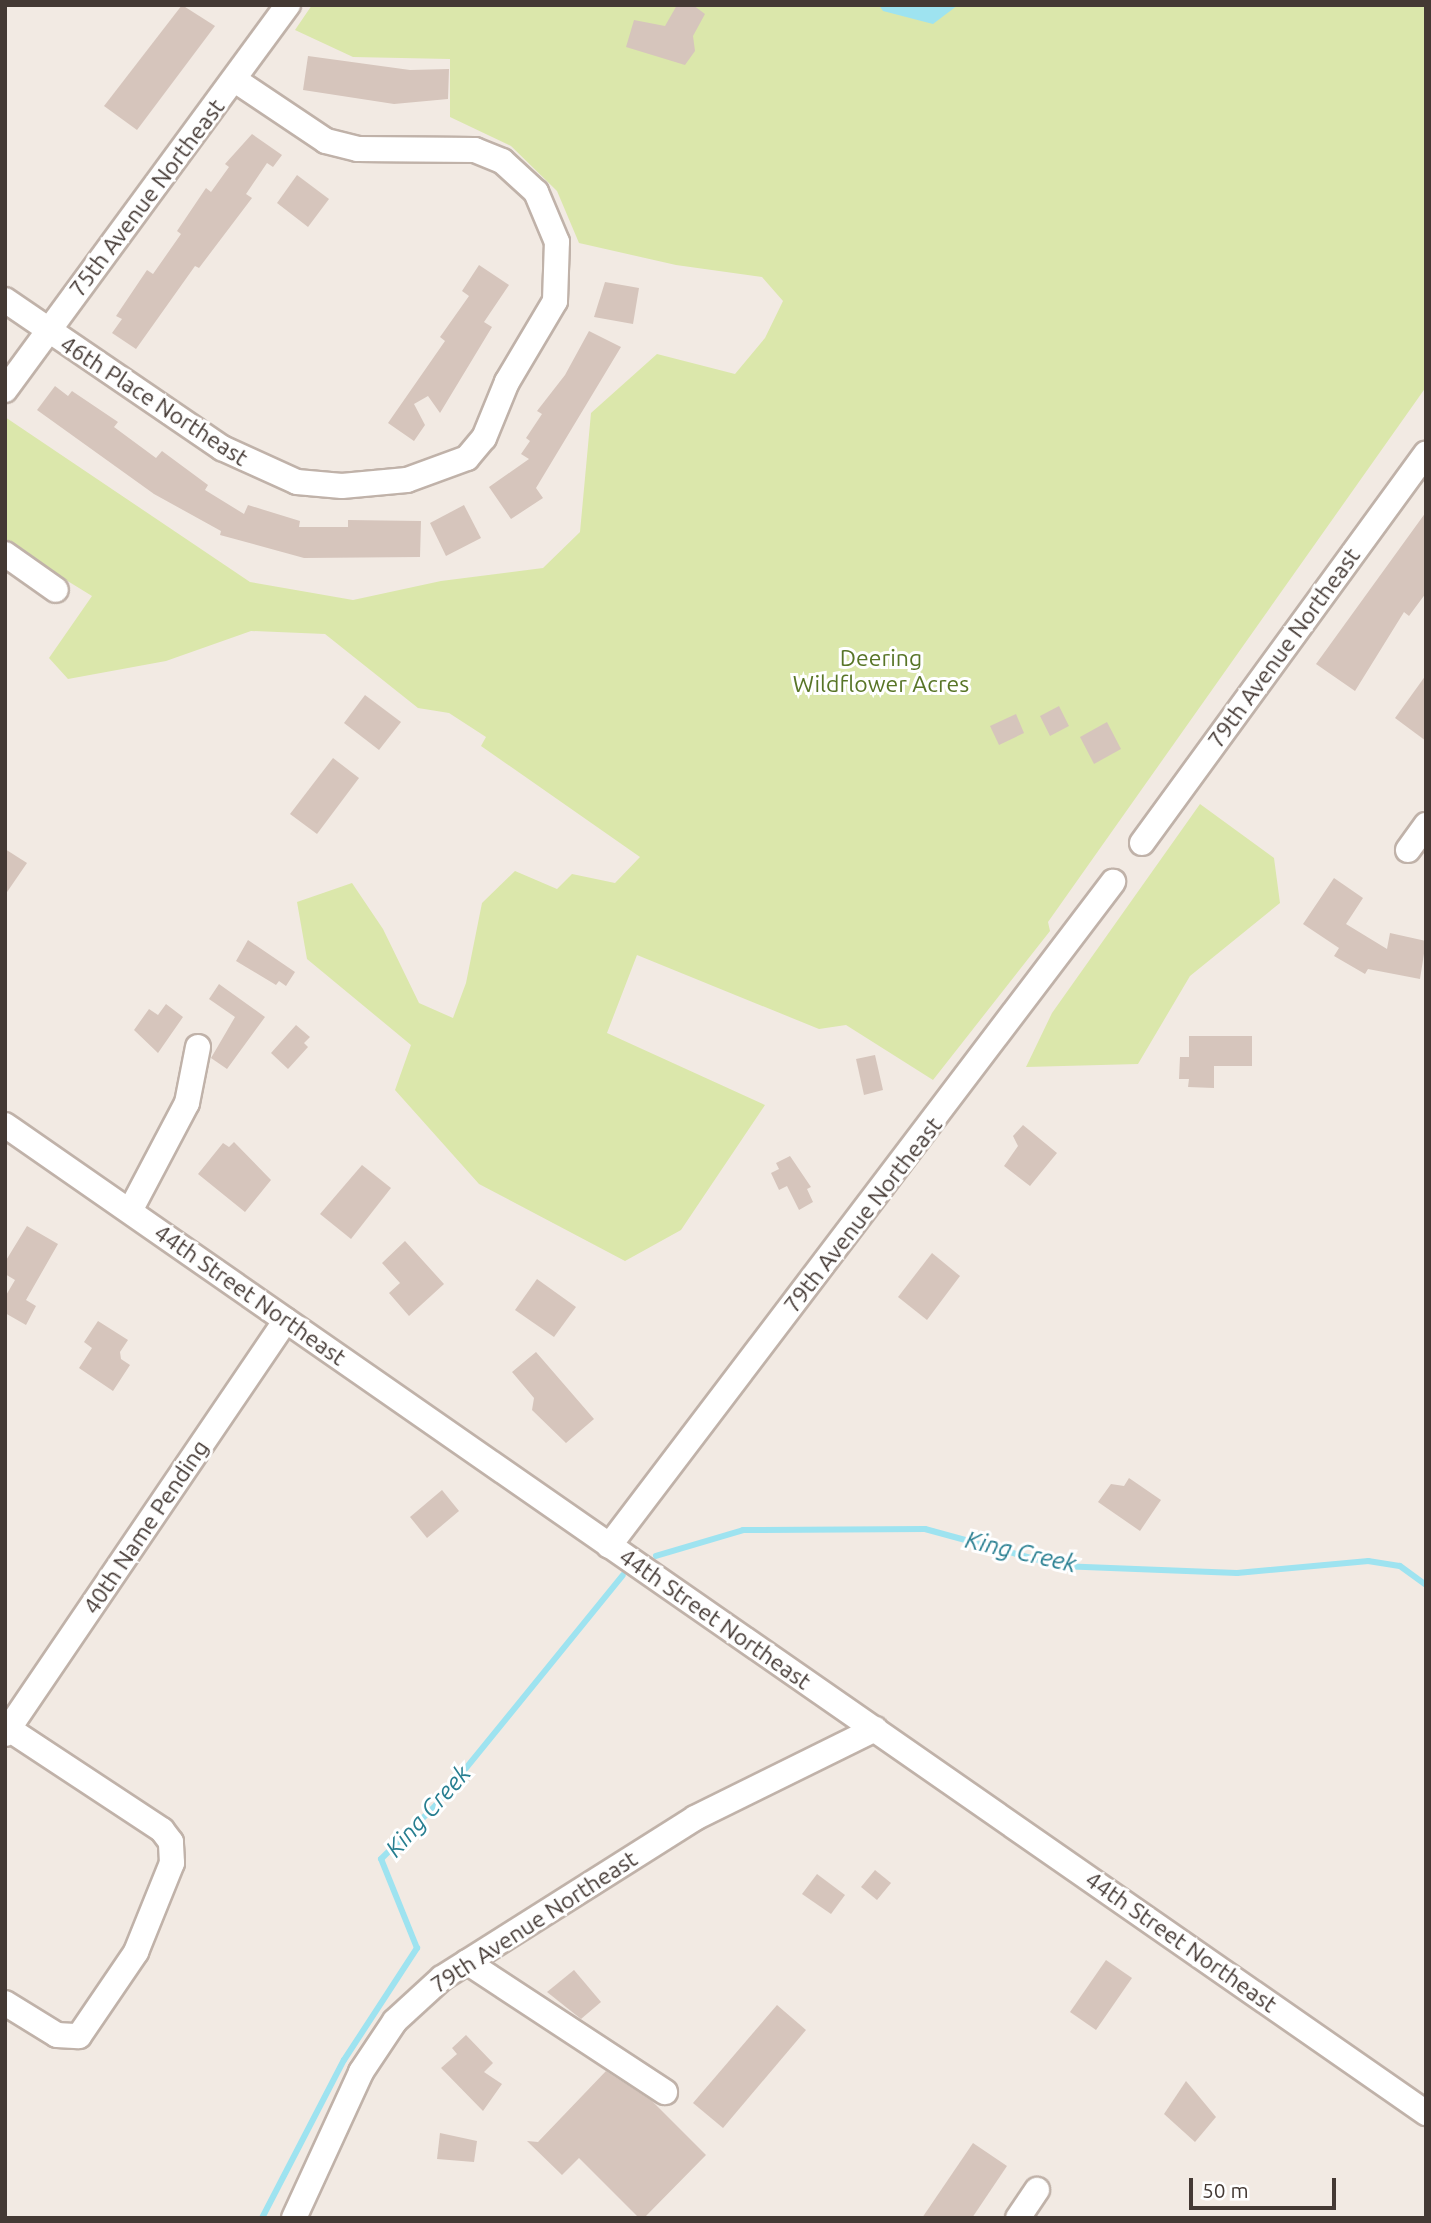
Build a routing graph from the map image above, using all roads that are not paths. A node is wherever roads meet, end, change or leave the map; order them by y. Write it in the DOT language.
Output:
graph roads {
  1 [pos="288,5"];
  2 [pos="235,80"];
  3 [pos="5,300"];
  4 [pos="47,331"];
  5 [pos="5,390"];
  6 [pos="1426,453"];
  7 [pos="5,554"];
  8 [pos="55,590"];
  9 [pos="1426,825"];
  10 [pos="1142,843"];
  11 [pos="1408,850"];
  12 [pos="1113,882"];
  13 [pos="198,1047"];
  14 [pos="5,1125"];
  15 [pos="130,1211"];
  16 [pos="286,1321"];
  17 [pos="609,1546"];
  18 [pos="875,1729"];
  19 [pos="7,1731"];
  20 [pos="467,1962"];
  21 [pos="5,2003"];
  22 [pos="665,2092"];
  23 [pos="1426,2113"];
  24 [pos="1037,2190"];
  25 [pos="294,2218"];
  26 [pos="1018,2218"];
  1 -- 2 [label="street, 75th Avenue Northeast"];
  2 -- 4 [label="street, 75th Avenue Northeast"];
  2 -- 4 [label="street, 46th Place Northeast"];
  3 -- 4 [label="street, 46th Place Northeast"];
  4 -- 5 [label="street, 75th Avenue Northeast"];
  6 -- 10 [label="street, 79th Avenue Northeast"];
  7 -- 8 [label="street"];
  9 -- 11 [label="street"];
  12 -- 17 [label="street, 79th Avenue Northeast"];
  13 -- 15 [label="street"];
  14 -- 15 [label="street, 44th Street Northeast"];
  15 -- 16 [label="street, 44th Street Northeast"];
  16 -- 17 [label="street, 44th Street Northeast"];
  16 -- 19 [label="street, 40th Name Pending"];
  17 -- 18 [label="street, 44th Street Northeast"];
  18 -- 20 [label="street, 79th Avenue Northeast"];
  18 -- 23 [label="street, 44th Street Northeast"];
  19 -- 21 [label="street"];
  20 -- 22 [label="street"];
  20 -- 25 [label="street, 79th Avenue Northeast"];
  24 -- 26 [label="street"];
}
